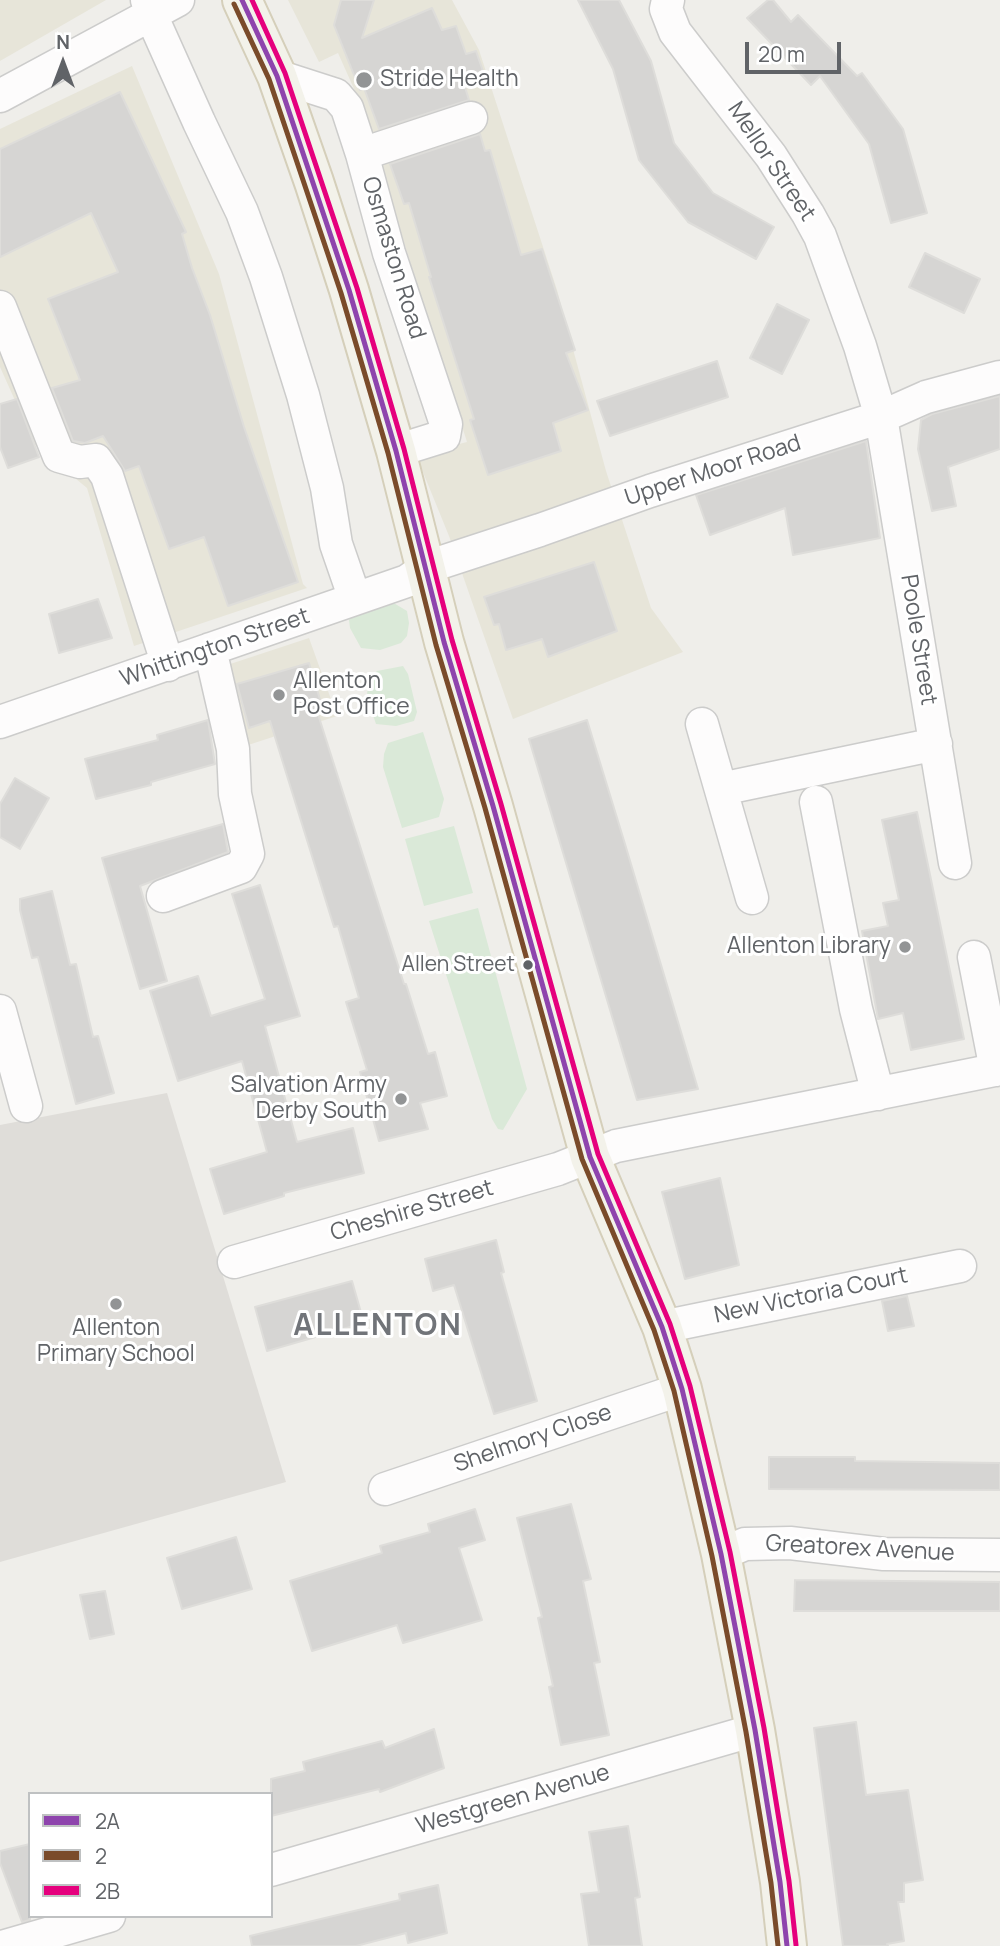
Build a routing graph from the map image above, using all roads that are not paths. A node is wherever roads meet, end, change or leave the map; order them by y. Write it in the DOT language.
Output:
graph roads {
  1 [pos="242,0"];
  2 [pos="668,0"];
  3 [pos="159,4"];
  4 [pos="277,76"];
  5 [pos="1,94"];
  6 [pos="471,118"];
  7 [pos="362,154"];
  8 [pos="0,307"];
  9 [pos="1000,377"];
  10 [pos="881,417"];
  11 [pos="396,451"];
  12 [pos="427,567"];
  13 [pos="355,600"];
  14 [pos="210,649"];
  15 [pos="168,665"];
  16 [pos="0,722"];
  17 [pos="702,724"];
  18 [pos="936,744"];
  19 [pos="721,789"];
  20 [pos="816,802"];
  21 [pos="955,863"];
  22 [pos="163,896"];
  23 [pos="752,898"];
  24 [pos="974,957"];
  25 [pos="0,1011"];
  26 [pos="998,1070"];
  27 [pos="878,1094"];
  28 [pos="26,1106"];
  29 [pos="590,1157"];
  30 [pos="234,1262"];
  31 [pos="960,1266"];
  32 [pos="662,1327"];
  33 [pos="682,1389"];
  34 [pos="385,1489"];
  35 [pos="722,1554"];
  36 [pos="1000,1555"];
  37 [pos="755,1730"];
  38 [pos="273,1869"];
  39 [pos="102,1918"];
  40 [pos="5,1946"];
  41 [pos="787,1946"];
  1 -- 4 [label="main road"];
  2 -- 10 [label="street, Mellor Street"];
  3 -- 5 [label="street"];
  3 -- 13 [label="street"];
  4 -- 7 [label="street, Osmaston Road"];
  4 -- 11 [label="main road"];
  6 -- 7 [label="street"];
  7 -- 11 [label="street, Osmaston Road"];
  8 -- 15 [label="street"];
  9 -- 10 [label="street, Upper Moor Road"];
  10 -- 12 [label="street, Upper Moor Road"];
  10 -- 18 [label="street, Poole Street"];
  11 -- 12 [label="main road"];
  12 -- 13 [label="street, Whittington Street"];
  12 -- 29 [label="main road"];
  13 -- 14 [label="street, Whittington Street"];
  14 -- 15 [label="street, Whittington Street"];
  14 -- 22 [label="street"];
  15 -- 16 [label="street, Whittington Street"];
  17 -- 19 [label="street"];
  18 -- 19 [label="street"];
  18 -- 21 [label="street, Poole Street"];
  19 -- 23 [label="street"];
  20 -- 27 [label="street"];
  24 -- 26 [label="street"];
  25 -- 28 [label="street"];
  26 -- 27 [label="street"];
  27 -- 29 [label="street"];
  29 -- 30 [label="street, Cheshire Street"];
  29 -- 32 [label="main road"];
  31 -- 32 [label="street, New Victoria Court"];
  32 -- 33 [label="main road"];
  33 -- 34 [label="street, Shelmory Close"];
  33 -- 35 [label="main road"];
  35 -- 36 [label="street, Greatorex Avenue"];
  35 -- 37 [label="main road"];
  37 -- 38 [label="street, Westgreen Avenue"];
  37 -- 41 [label="main road"];
  39 -- 40 [label="street"];
}
